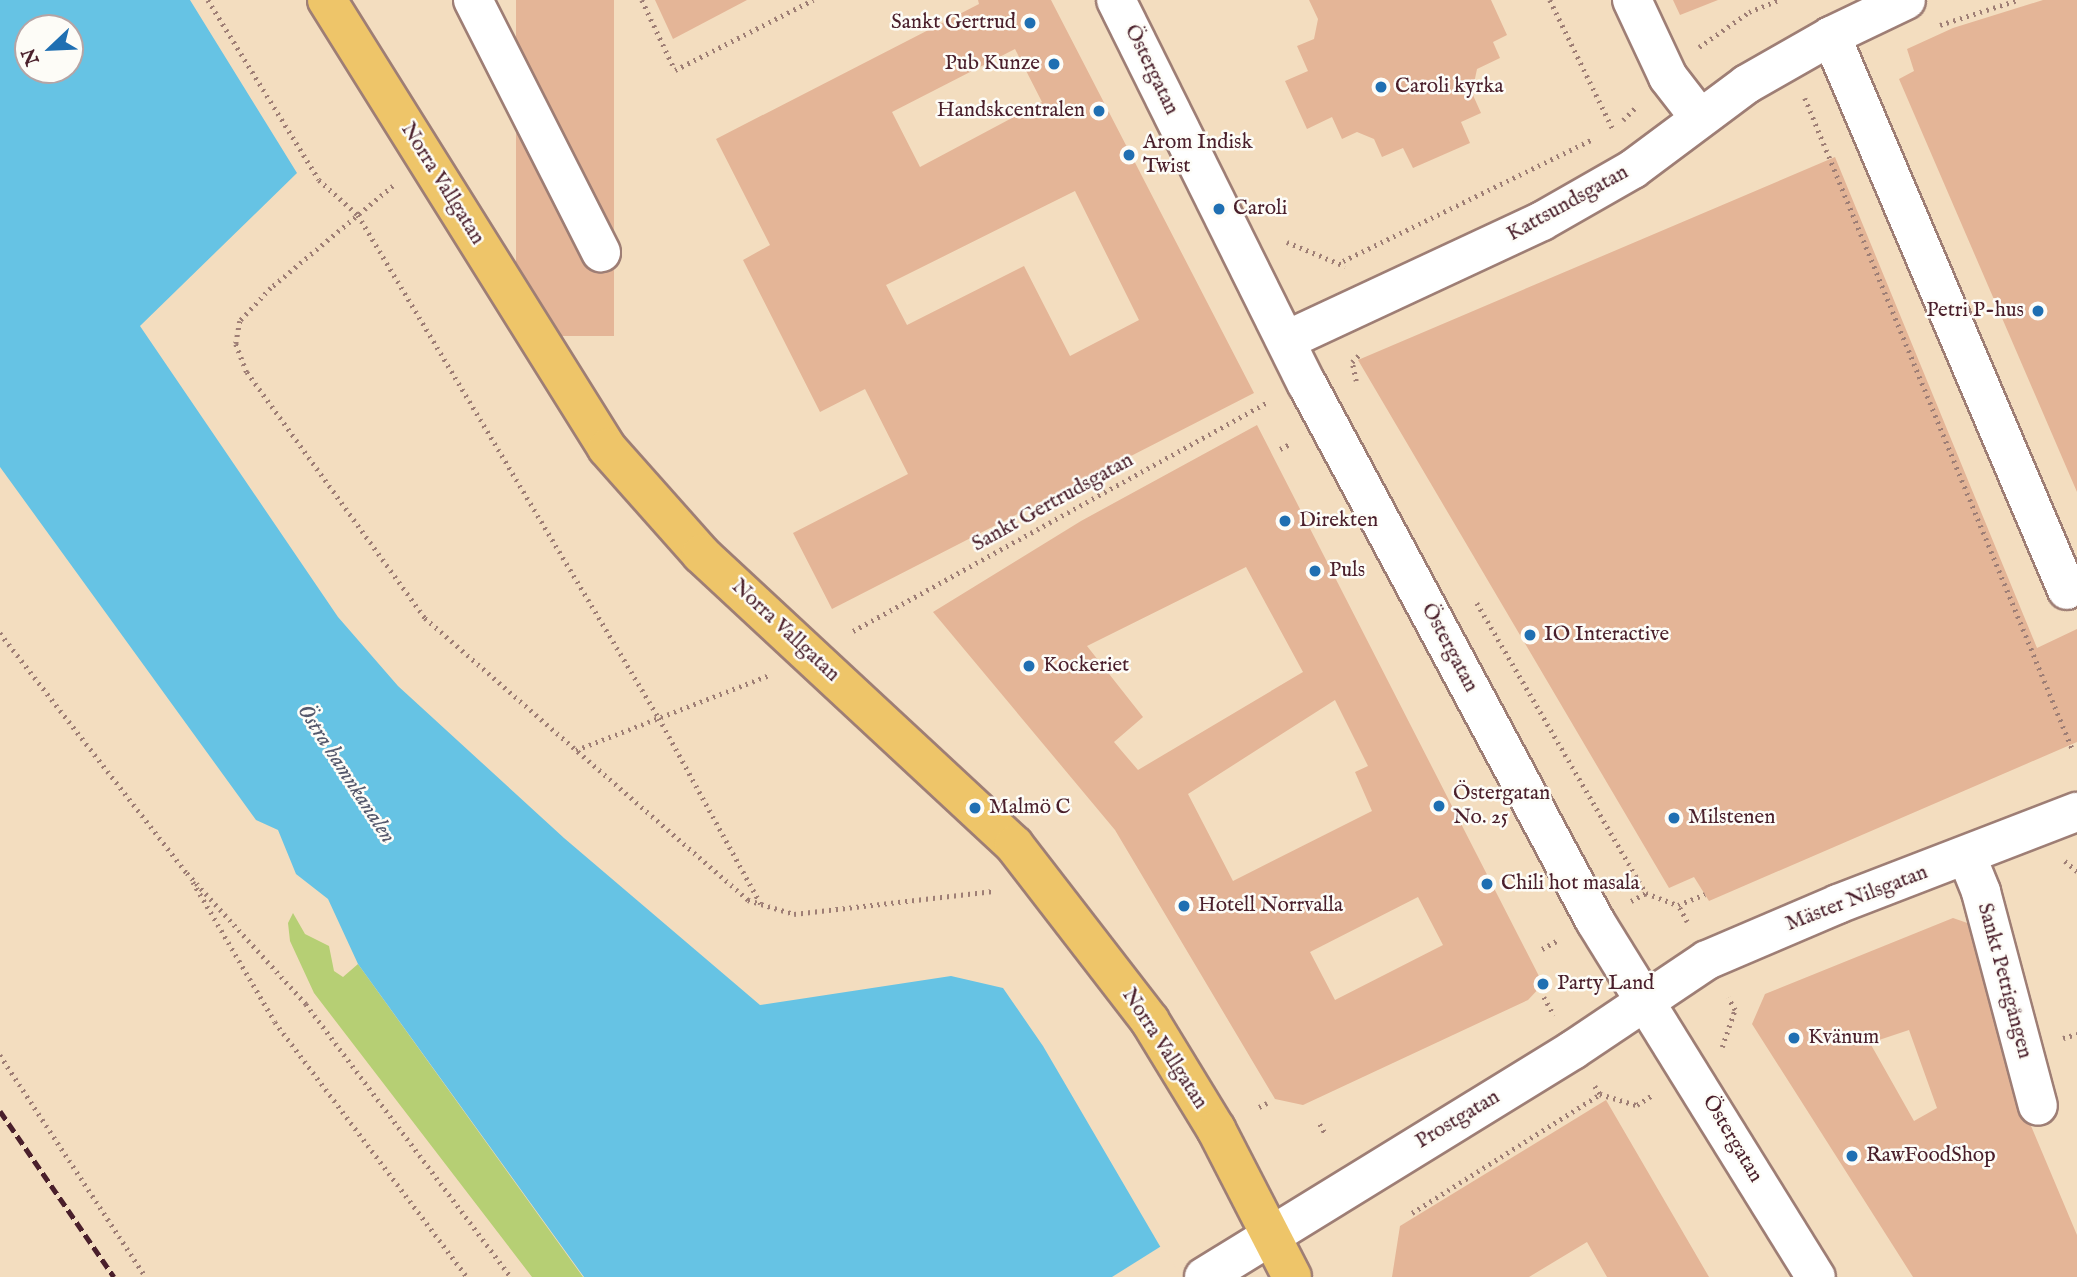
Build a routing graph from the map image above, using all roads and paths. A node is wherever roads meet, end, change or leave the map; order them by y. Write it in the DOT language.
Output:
graph roads {
  1 [pos="208,0"];
  2 [pos="327,0"];
  3 [pos="473,0"];
  4 [pos="642,0"];
  5 [pos="813,0"];
  6 [pos="1116,0"];
  7 [pos="1550,0"];
  8 [pos="1632,0"];
  9 [pos="1779,0"];
  10 [pos="1906,0"];
  11 [pos="1831,36"];
  12 [pos="1668,77"];
  13 [pos="1804,96"];
  14 [pos="1699,117"];
  15 [pos="1613,130"];
  16 [pos="1633,169"];
  17 [pos="398,182"];
  18 [pos="358,215"];
  19 [pos="1280,233"];
  20 [pos="601,252"];
  21 [pos="1343,262"];
  22 [pos="1365,306"];
  23 [pos="1287,340"];
  24 [pos="1357,384"];
  25 [pos="1268,402"];
  26 [pos="2067,590"];
  27 [pos="1474,598"];
  28 [pos="853,631"];
  29 [pos="0,633"];
  30 [pos="776,672"];
  31 [pos="659,718"];
  32 [pos="2072,748"];
  33 [pos="576,750"];
  34 [pos="2077,812"];
  35 [pos="1967,857"];
  36 [pos="2062,859"];
  37 [pos="2077,872"];
  38 [pos="187,873"];
  39 [pos="999,893"];
  40 [pos="762,904"];
  41 [pos="1678,905"];
  42 [pos="1644,1002"];
  43 [pos="0,1055"];
  44 [pos="1600,1094"];
  45 [pos="1267,1103"];
  46 [pos="2038,1106"];
  47 [pos="1259,1107"];
  48 [pos="1320,1124"];
  49 [pos="1326,1135"];
  50 [pos="1412,1213"];
  51 [pos="1271,1237"];
  52 [pos="1210,1273"];
  53 [pos="146,1277"];
  54 [pos="467,1277"];
  55 [pos="511,1277"];
  56 [pos="1292,1277"];
  57 [pos="1308,1277"];
  58 [pos="1816,1277"];
  1 -- 18 [label="path"];
  2 -- 51 [label="main road, Norra Vallgatan"];
  3 -- 20 [label="street"];
  4 -- 5 [label="path"];
  6 -- 23 [label="street, Östergatan"];
  7 -- 15 [label="path"];
  8 -- 12 [label="street"];
  9 -- 12 [label="path"];
  10 -- 11 [label="street, Kattsundsgatan"];
  11 -- 14 [label="street, Kattsundsgatan"];
  11 -- 26 [label="street"];
  12 -- 14 [label="street"];
  12 -- 15 [label="path"];
  13 -- 32 [label="path"];
  14 -- 16 [label="street, Kattsundsgatan"];
  15 -- 16 [label="path"];
  15 -- 21 [label="path"];
  16 -- 22 [label="street, Kattsundsgatan"];
  17 -- 18 [label="path"];
  18 -- 31 [label="path"];
  18 -- 33 [label="path"];
  19 -- 21 [label="path"];
  21 -- 22 [label="path"];
  22 -- 23 [label="street, Kattsundsgatan"];
  22 -- 24 [label="path"];
  23 -- 42 [label="street, Östergatan"];
  25 -- 28 [label="path, Sankt Gertrudsgatan"];
  27 -- 41 [label="path"];
  29 -- 38 [label="path"];
  30 -- 31 [label="path"];
  31 -- 33 [label="path"];
  31 -- 40 [label="path"];
  33 -- 40 [label="path"];
  34 -- 35 [label="street, Mäster Nilsgatan"];
  35 -- 42 [label="street, Mäster Nilsgatan"];
  35 -- 46 [label="street, Sankt Petrigången"];
  36 -- 37 [label="path"];
  38 -- 54 [label="path"];
  38 -- 55 [label="path"];
  39 -- 40 [label="path"];
  42 -- 51 [label="street, Prostgatan"];
  42 -- 58 [label="street, Östergatan"];
  43 -- 53 [label="path"];
  44 -- 50 [label="path"];
  45 -- 47 [label="path"];
  48 -- 49 [label="path"];
  51 -- 52 [label="street, Prostgatan"];
  51 -- 56 [label="main road, Norra Vallgatan"];
  51 -- 57 [label="main road, Norra Vallgatan"];
}
